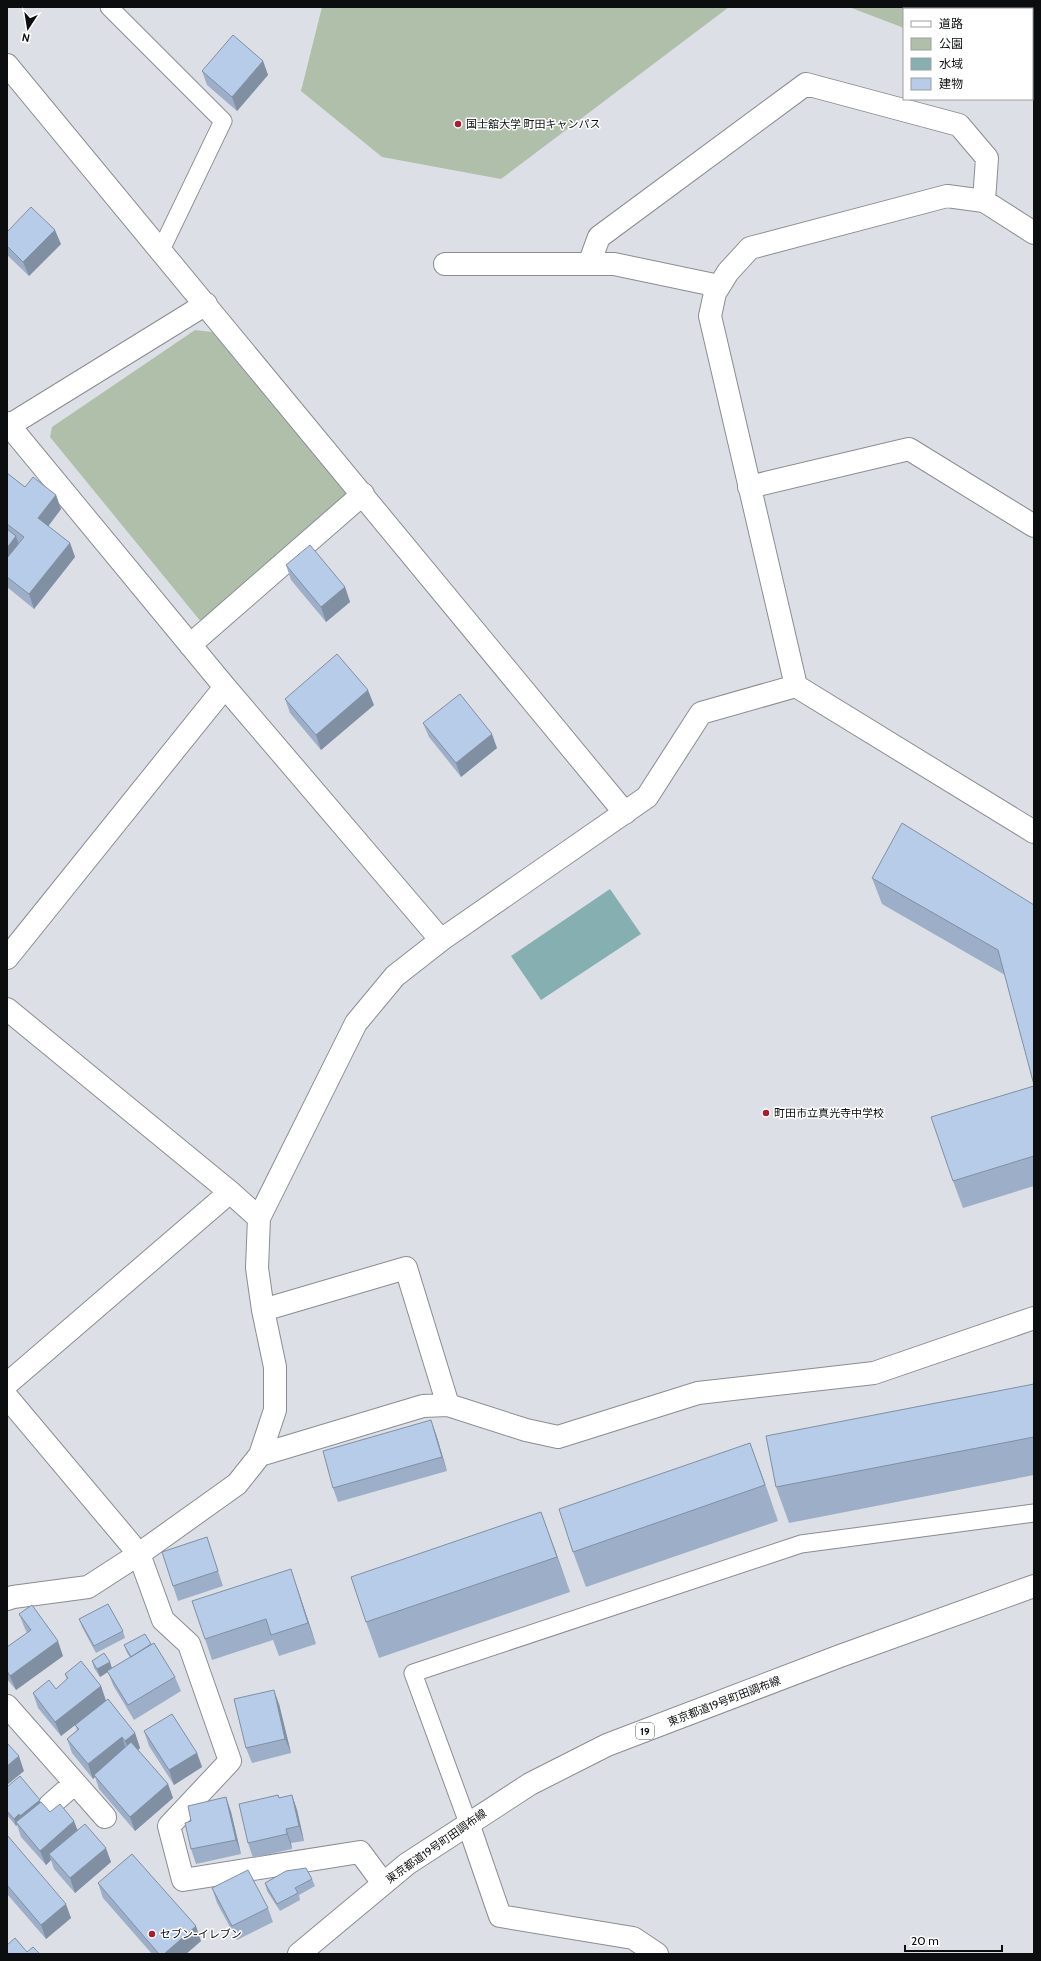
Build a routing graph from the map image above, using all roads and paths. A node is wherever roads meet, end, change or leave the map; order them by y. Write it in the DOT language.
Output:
graph roads {
  1 [pos="109,7"];
  2 [pos="7,65"];
  3 [pos="984,202"];
  4 [pos="1034,233"];
  5 [pos="160,252"];
  6 [pos="445,264"];
  7 [pos="589,264"];
  8 [pos="719,286"];
  9 [pos="206,304"];
  10 [pos="8,426"];
  11 [pos="749,487"];
  12 [pos="363,494"];
  13 [pos="1034,526"];
  14 [pos="190,645"];
  15 [pos="796,686"];
  16 [pos="225,687"];
  17 [pos="625,813"];
  18 [pos="1034,832"];
  19 [pos="441,940"];
  20 [pos="7,958"];
  21 [pos="7,1009"];
  22 [pos="230,1192"];
  23 [pos="259,1218"];
  24 [pos="263,1310"];
  25 [pos="1034,1318"];
  26 [pos="7,1384"];
  27 [pos="7,1397"];
  28 [pos="448,1405"];
  29 [pos="260,1455"];
  30 [pos="1034,1513"];
  31 [pos="139,1554"];
  32 [pos="1034,1586"];
  33 [pos="7,1599"];
  34 [pos="7,1706"];
  35 [pos="75,1784"];
  36 [pos="50,1805"];
  37 [pos="105,1818"];
  38 [pos="468,1823"];
  39 [pos="383,1883"];
  40 [pos="299,1954"];
  41 [pos="657,1954"];
  1 -- 5 [label="lane"];
  2 -- 5 [label="street"];
  3 -- 4 [label="street"];
  3 -- 7 [label="street"];
  3 -- 8 [label="street"];
  5 -- 9 [label="street"];
  6 -- 7 [label="street"];
  7 -- 8 [label="street"];
  8 -- 11 [label="street"];
  9 -- 10 [label="street"];
  9 -- 12 [label="street"];
  10 -- 14 [label="street"];
  11 -- 13 [label="street"];
  11 -- 15 [label="street"];
  12 -- 14 [label="street"];
  12 -- 17 [label="street"];
  14 -- 16 [label="street"];
  15 -- 17 [label="street"];
  15 -- 18 [label="street"];
  16 -- 19 [label="street"];
  16 -- 20 [label="street"];
  17 -- 19 [label="street"];
  19 -- 23 [label="street"];
  21 -- 22 [label="street"];
  22 -- 23 [label="street"];
  22 -- 26 [label="street"];
  23 -- 24 [label="street"];
  24 -- 28 [label="street"];
  24 -- 29 [label="street"];
  25 -- 28 [label="street"];
  27 -- 31 [label="street"];
  28 -- 29 [label="street"];
  29 -- 31 [label="street"];
  30 -- 38 [label="lane"];
  31 -- 33 [label="street"];
  31 -- 39 [label="street"];
  32 -- 38 [label="street, 東京都道19号町田調布線 / 19"];
  34 -- 35 [label="street"];
  35 -- 36 [label="street"];
  35 -- 37 [label="street"];
  38 -- 39 [label="street, 東京都道19号町田調布線 / 19"];
  38 -- 41 [label="street"];
  39 -- 40 [label="street, 東京都道19号町田調布線 / 19"];
}
